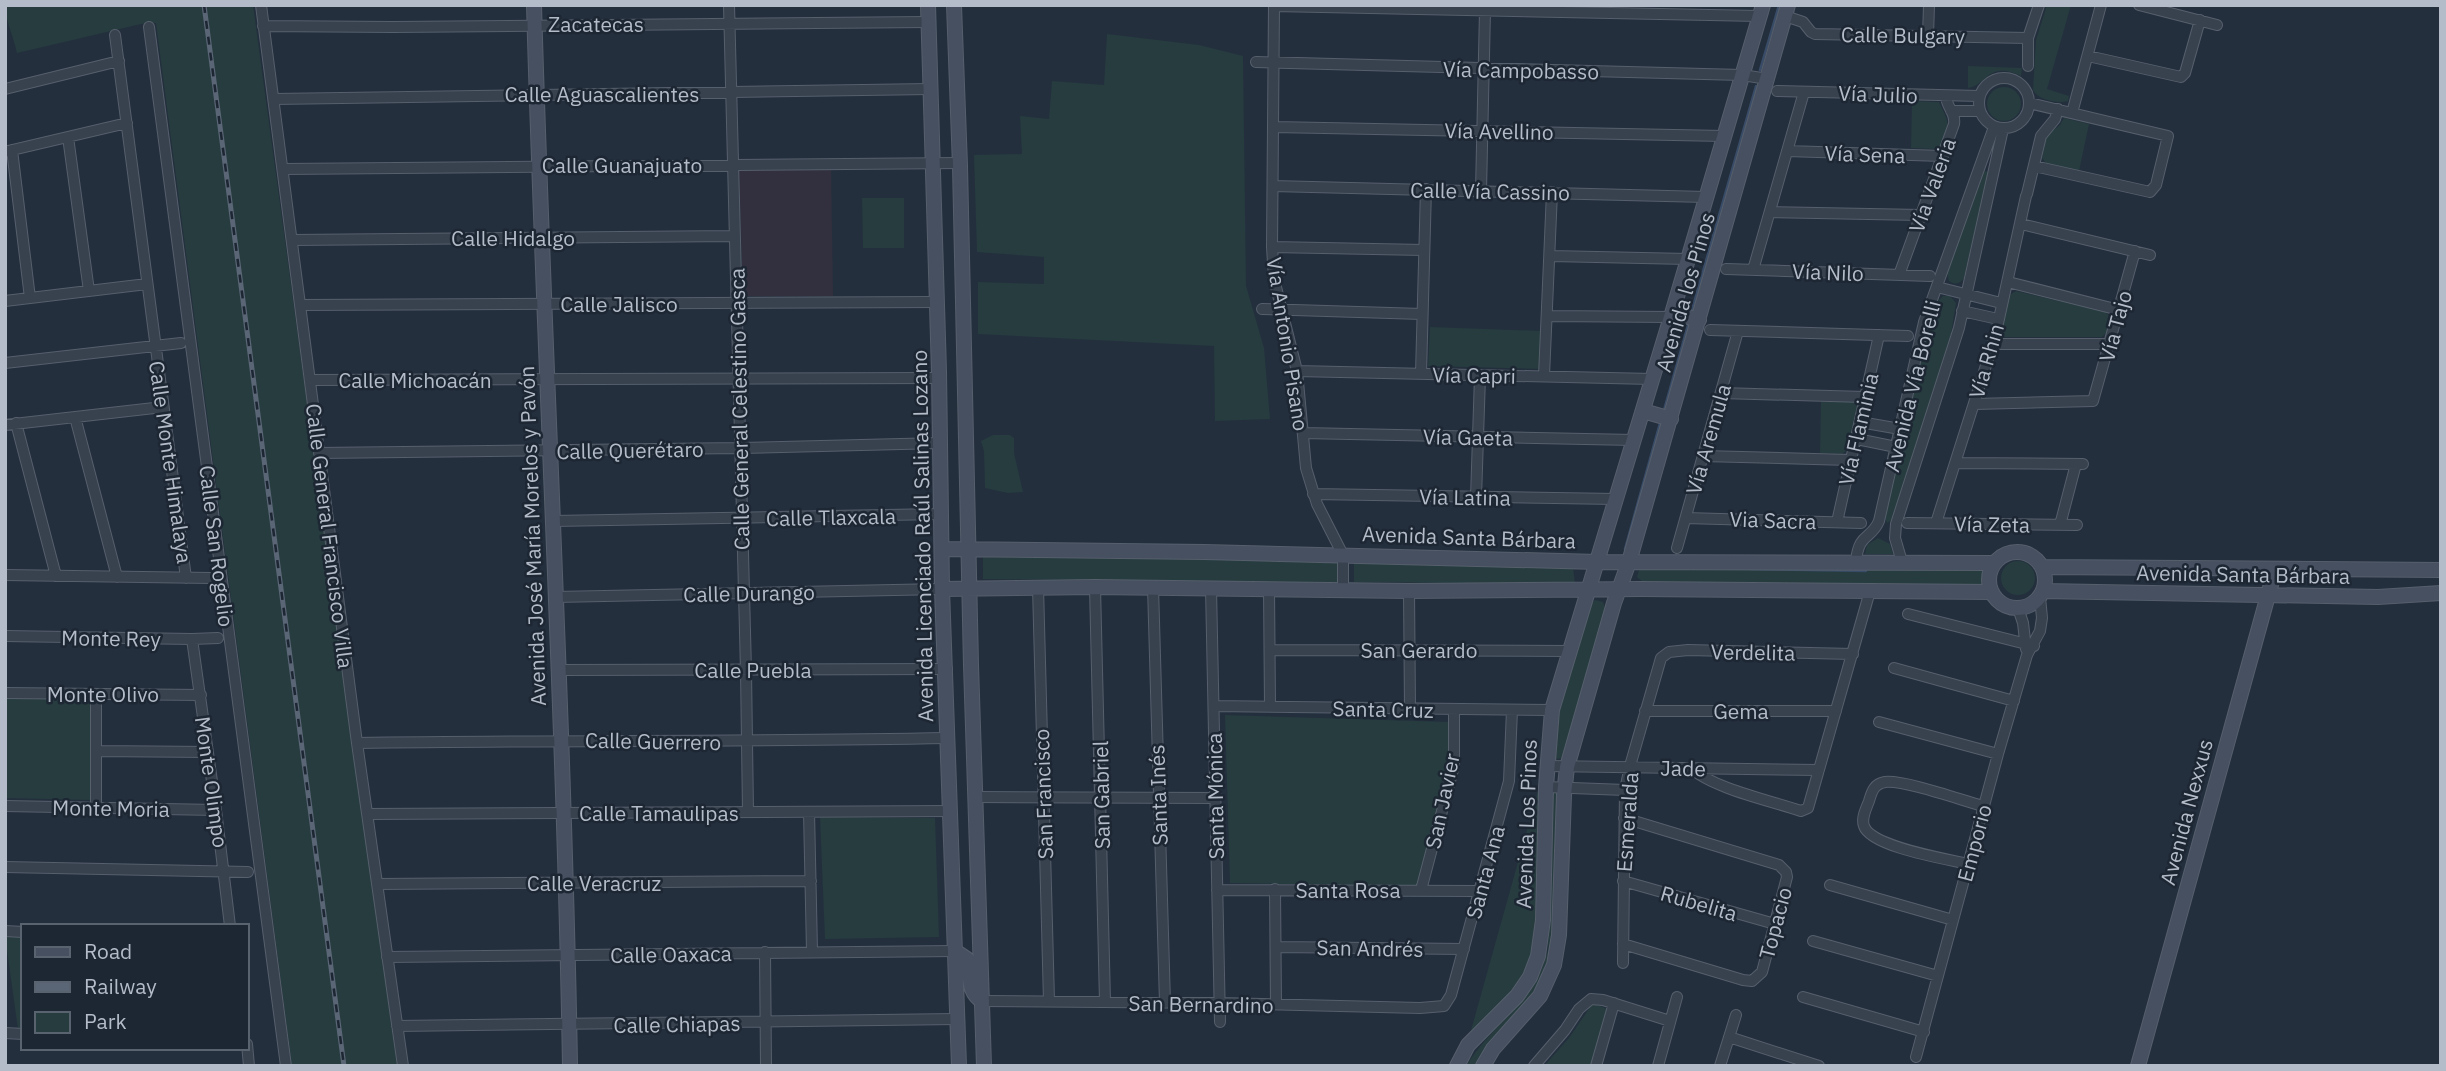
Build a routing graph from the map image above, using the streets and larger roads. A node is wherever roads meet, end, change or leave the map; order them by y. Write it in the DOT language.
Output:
graph roads {
  1 [pos="261,5"];
  2 [pos="534,5"];
  3 [pos="729,5"];
  4 [pos="928,5"];
  5 [pos="954,5"];
  6 [pos="1929,5"];
  7 [pos="2039,5"];
  8 [pos="2101,5"];
  9 [pos="2138,5"];
  10 [pos="1274,6"];
  11 [pos="1333,6"];
  12 [pos="1390,6"];
  13 [pos="1448,7"];
  14 [pos="1504,8"];
  15 [pos="1562,8"];
  16 [pos="1618,9"];
  17 [pos="1485,10"];
  18 [pos="1676,10"];
  19 [pos="1761,11"];
  20 [pos="1787,11"];
  21 [pos="2200,20"];
  22 [pos="928,22"];
  23 [pos="729,24"];
  24 [pos="535,25"];
  25 [pos="2217,25"];
  26 [pos="263,26"];
  27 [pos="149,27"];
  28 [pos="115,35"];
  29 [pos="1928,36"];
  30 [pos="2028,38"];
  31 [pos="2088,55"];
  32 [pos="119,61"];
  33 [pos="1256,62"];
  34 [pos="1273,63"];
  35 [pos="2028,66"];
  36 [pos="1483,69"];
  37 [pos="1742,75"];
  38 [pos="1772,85"];
  39 [pos="5,89"];
  40 [pos="930,89"];
  41 [pos="1804,92"];
  42 [pos="730,93"];
  43 [pos="537,94"];
  44 [pos="1945,96"];
  45 [pos="1979,96"];
  46 [pos="274,99"];
  47 [pos="2029,103"];
  48 [pos="2058,109"];
  49 [pos="1951,111"];
  50 [pos="1979,111"];
  51 [pos="2072,113"];
  52 [pos="2025,117"];
  53 [pos="127,123"];
  54 [pos="1274,127"];
  55 [pos="1999,128"];
  56 [pos="2045,129"];
  57 [pos="1482,131"];
  58 [pos="1724,136"];
  59 [pos="68,137"];
  60 [pos="9,151"];
  61 [pos="1787,151"];
  62 [pos="1986,151"];
  63 [pos="1997,155"];
  64 [pos="1943,156"];
  65 [pos="932,162"];
  66 [pos="960,163"];
  67 [pos="732,164"];
  68 [pos="540,166"];
  69 [pos="2034,166"];
  70 [pos="284,169"];
  71 [pos="1273,186"];
  72 [pos="1426,189"];
  73 [pos="1481,191"];
  74 [pos="1552,192"];
  75 [pos="1706,197"];
  76 [pos="1770,212"];
  77 [pos="1921,215"];
  78 [pos="2021,224"];
  79 [pos="734,236"];
  80 [pos="541,237"];
  81 [pos="292,240"];
  82 [pos="1272,247"];
  83 [pos="1424,250"];
  84 [pos="2135,251"];
  85 [pos="2150,255"];
  86 [pos="1550,256"];
  87 [pos="1688,260"];
  88 [pos="1726,269"];
  89 [pos="1753,270"];
  90 [pos="1899,275"];
  91 [pos="1930,276"];
  92 [pos="2008,282"];
  93 [pos="147,284"];
  94 [pos="1937,288"];
  95 [pos="89,291"];
  96 [pos="1965,295"];
  97 [pos="30,298"];
  98 [pos="5,301"];
  99 [pos="937,302"];
  100 [pos="736,303"];
  101 [pos="2001,303"];
  102 [pos="543,304"];
  103 [pos="301,305"];
  104 [pos="1262,309"];
  105 [pos="1283,310"];
  106 [pos="2119,310"];
  107 [pos="1962,311"];
  108 [pos="1422,314"];
  109 [pos="1672,315"];
  110 [pos="1547,316"];
  111 [pos="1997,319"];
  112 [pos="1704,325"];
  113 [pos="1738,331"];
  114 [pos="1879,335"];
  115 [pos="1908,336"];
  116 [pos="181,343"];
  117 [pos="1993,344"];
  118 [pos="2110,344"];
  119 [pos="155,346"];
  120 [pos="5,363"];
  121 [pos="1297,371"];
  122 [pos="1421,374"];
  123 [pos="1480,376"];
  124 [pos="1544,376"];
  125 [pos="738,378"];
  126 [pos="940,378"];
  127 [pos="1652,379"];
  128 [pos="311,380"];
  129 [pos="547,380"];
  130 [pos="1721,393"];
  131 [pos="1865,397"];
  132 [pos="1974,404"];
  133 [pos="163,407"];
  134 [pos="1643,411"];
  135 [pos="75,417"];
  136 [pos="1671,419"];
  137 [pos="1860,422"];
  138 [pos="11,424"];
  139 [pos="1900,429"];
  140 [pos="1303,433"];
  141 [pos="1477,438"];
  142 [pos="1857,439"];
  143 [pos="1634,440"];
  144 [pos="940,443"];
  145 [pos="1896,447"];
  146 [pos="740,448"];
  147 [pos="550,451"];
  148 [pos="319,453"];
  149 [pos="1703,456"];
  150 [pos="1850,460"];
  151 [pos="1955,463"];
  152 [pos="1313,494"];
  153 [pos="1476,498"];
  154 [pos="1616,499"];
  155 [pos="941,514"];
  156 [pos="1686,518"];
  157 [pos="741,519"];
  158 [pos="553,521"];
  159 [pos="1837,522"];
  160 [pos="1861,523"];
  161 [pos="1907,523"];
  162 [pos="1936,523"];
  163 [pos="2060,524"];
  164 [pos="2077,525"];
  165 [pos="1877,526"];
  166 [pos="1895,531"];
  167 [pos="969,548"];
  168 [pos="1677,548"];
  169 [pos="942,549"];
  170 [pos="1343,555"];
  171 [pos="1856,561"];
  172 [pos="1598,562"];
  173 [pos="1636,562"];
  174 [pos="1902,562"];
  175 [pos="1994,563"];
  176 [pos="2043,567"];
  177 [pos="2275,570"];
  178 [pos="2441,570"];
  179 [pos="5,575"];
  180 [pos="56,576"];
  181 [pos="117,577"];
  182 [pos="186,578"];
  183 [pos="211,578"];
  184 [pos="1038,587"];
  185 [pos="1095,587"];
  186 [pos="1153,587"];
  187 [pos="1211,588"];
  188 [pos="942,589"];
  189 [pos="969,589"];
  190 [pos="1269,589"];
  191 [pos="1589,589"];
  192 [pos="1619,589"];
  193 [pos="1642,589"];
  194 [pos="1343,590"];
  195 [pos="1409,591"];
  196 [pos="1870,591"];
  197 [pos="744,592"];
  198 [pos="1992,592"];
  199 [pos="2441,593"];
  200 [pos="2041,594"];
  201 [pos="2268,595"];
  202 [pos="555,597"];
  203 [pos="2018,608"];
  204 [pos="1908,614"];
  205 [pos="5,636"];
  206 [pos="218,638"];
  207 [pos="192,639"];
  208 [pos="2028,648"];
  209 [pos="1270,650"];
  210 [pos="1410,650"];
  211 [pos="1569,651"];
  212 [pos="1853,654"];
  213 [pos="1658,663"];
  214 [pos="1894,668"];
  215 [pos="947,669"];
  216 [pos="559,670"];
  217 [pos="746,671"];
  218 [pos="5,693"];
  219 [pos="96,695"];
  220 [pos="201,695"];
  221 [pos="2014,701"];
  222 [pos="1214,706"];
  223 [pos="1270,706"];
  224 [pos="1410,709"];
  225 [pos="1454,710"];
  226 [pos="1512,710"];
  227 [pos="1552,710"];
  228 [pos="1646,710"];
  229 [pos="1836,711"];
  230 [pos="1879,722"];
  231 [pos="948,738"];
  232 [pos="561,740"];
  233 [pos="747,742"];
  234 [pos="357,743"];
  235 [pos="96,751"];
  236 [pos="208,752"];
  237 [pos="1998,754"];
  238 [pos="1547,766"];
  239 [pos="1630,766"];
  240 [pos="1567,767"];
  241 [pos="1691,768"];
  242 [pos="1819,770"];
  243 [pos="1546,787"];
  244 [pos="1565,788"];
  245 [pos="1625,790"];
  246 [pos="976,797"];
  247 [pos="1043,797"];
  248 [pos="1101,798"];
  249 [pos="1157,798"];
  250 [pos="1216,798"];
  251 [pos="5,806"];
  252 [pos="1983,806"];
  253 [pos="96,807"];
  254 [pos="216,810"];
  255 [pos="951,811"];
  256 [pos="748,812"];
  257 [pos="809,812"];
  258 [pos="564,813"];
  259 [pos="366,814"];
  260 [pos="1624,818"];
  261 [pos="1968,864"];
  262 [pos="5,867"];
  263 [pos="224,872"];
  264 [pos="248,872"];
  265 [pos="811,881"];
  266 [pos="1623,881"];
  267 [pos="565,883"];
  268 [pos="377,884"];
  269 [pos="1829,885"];
  270 [pos="1217,890"];
  271 [pos="1275,890"];
  272 [pos="1421,890"];
  273 [pos="1478,891"];
  274 [pos="1953,920"];
  275 [pos="230,924"];
  276 [pos="1774,924"];
  277 [pos="1813,941"];
  278 [pos="1623,944"];
  279 [pos="1276,947"];
  280 [pos="1464,949"];
  281 [pos="812,951"];
  282 [pos="954,951"];
  283 [pos="765,952"];
  284 [pos="567,955"];
  285 [pos="387,957"];
  286 [pos="1623,963"];
  287 [pos="1938,976"];
  288 [pos="1677,997"];
  289 [pos="1803,997"];
  290 [pos="982,1001"];
  291 [pos="1049,1001"];
  292 [pos="1105,1002"];
  293 [pos="1165,1003"];
  294 [pos="1220,1003"];
  295 [pos="1614,1003"];
  296 [pos="1276,1004"];
  297 [pos="1420,1008"];
  298 [pos="1736,1014"];
  299 [pos="957,1019"];
  300 [pos="1670,1021"];
  301 [pos="1220,1022"];
  302 [pos="766,1023"];
  303 [pos="397,1026"];
  304 [pos="570,1026"];
  305 [pos="1924,1032"];
  306 [pos="1729,1037"];
  307 [pos="1916,1057"];
  308 [pos="1785,1061"];
  309 [pos="286,1066"];
  310 [pos="402,1066"];
  311 [pos="570,1066"];
  312 [pos="766,1066"];
  313 [pos="959,1066"];
  314 [pos="984,1066"];
  315 [pos="1457,1066"];
  316 [pos="1483,1066"];
  317 [pos="1534,1066"];
  318 [pos="1596,1066"];
  319 [pos="1658,1066"];
  320 [pos="1720,1066"];
  321 [pos="1819,1066"];
  322 [pos="2138,1066"];
  1 -- 26 [label="street, Calle General Francisco Villa"];
  2 -- 24 [label="street, Avenida José María Morelos y Pavón"];
  3 -- 23 [label="street, Calle General Celestino Gasca"];
  4 -- 22 [label="street, Avenida Licenciado Raúl Salinas Lozano"];
  5 -- 66 [label="street"];
  6 -- 29 [label="street"];
  7 -- 30 [label="street"];
  8 -- 31 [label="street"];
  9 -- 21 [label="street"];
  10 -- 11 [label="street"];
  10 -- 34 [label="street, Vía Antonio Pisano"];
  11 -- 12 [label="street"];
  12 -- 13 [label="street"];
  13 -- 17 [label="street"];
  14 -- 15 [label="street"];
  14 -- 17 [label="street"];
  15 -- 16 [label="street"];
  16 -- 18 [label="street"];
  17 -- 36 [label="street"];
  18 -- 19 [label="street"];
  19 -- 37 [label="street, Avenida los Pinos"];
  20 -- 29 [label="street, Calle Bulgary"];
  20 -- 38 [label="street, Avenida los Pinos"];
  21 -- 25 [label="street"];
  21 -- 31 [label="street"];
  22 -- 23 [label="street, Zacatecas"];
  22 -- 40 [label="street, Avenida Licenciado Raúl Salinas Lozano"];
  23 -- 24 [label="street, Zacatecas"];
  23 -- 42 [label="street, Calle General Celestino Gasca"];
  24 -- 26 [label="street, Zacatecas"];
  24 -- 43 [label="street, Avenida José María Morelos y Pavón"];
  26 -- 46 [label="street, Calle General Francisco Villa"];
  27 -- 309 [label="street, Calle San Rogelio"];
  28 -- 32 [label="street, Calle Monte Himalaya"];
  29 -- 30 [label="street, Calle Bulgary"];
  30 -- 35 [label="street"];
  31 -- 51 [label="street"];
  32 -- 39 [label="street"];
  32 -- 53 [label="street, Calle Monte Himalaya"];
  33 -- 34 [label="street, Vía Campobasso"];
  34 -- 36 [label="street, Vía Campobasso"];
  34 -- 54 [label="street, Vía Antonio Pisano"];
  36 -- 37 [label="street, Vía Campobasso"];
  36 -- 57 [label="street"];
  37 -- 38 [label="street, Vía Campobasso"];
  37 -- 58 [label="street, Avenida los Pinos"];
  38 -- 41 [label="street, Vía Julio"];
  38 -- 112 [label="street, Avenida los Pinos"];
  40 -- 42 [label="street, Calle Aguascalientes"];
  40 -- 65 [label="street, Avenida Licenciado Raúl Salinas Lozano"];
  41 -- 44 [label="street, Vía Julio"];
  41 -- 61 [label="street"];
  42 -- 43 [label="street, Calle Aguascalientes"];
  42 -- 67 [label="street, Calle General Celestino Gasca"];
  43 -- 46 [label="street, Calle Aguascalientes"];
  43 -- 68 [label="street, Avenida José María Morelos y Pavón"];
  44 -- 45 [label="street, Vía Julio"];
  44 -- 49 [label="street, Vía Valeria"];
  45 -- 47 [label="street"];
  45 -- 50 [label="street"];
  46 -- 70 [label="street, Calle General Francisco Villa"];
  47 -- 48 [label="street"];
  47 -- 52 [label="street"];
  48 -- 51 [label="street"];
  48 -- 56 [label="street, Vía Rhin"];
  49 -- 50 [label="street"];
  49 -- 64 [label="street, Vía Valeria"];
  50 -- 55 [label="street"];
  51 -- 69 [label="street"];
  52 -- 55 [label="street"];
  52 -- 56 [label="street"];
  53 -- 59 [label="street"];
  53 -- 93 [label="street, Calle Monte Himalaya"];
  54 -- 57 [label="street, Vía Avellino"];
  54 -- 71 [label="street, Vía Antonio Pisano"];
  55 -- 62 [label="street, Avenida Vía Borelli"];
  55 -- 63 [label="street, Avenida Vía Borelli"];
  56 -- 69 [label="street, Vía Rhin"];
  57 -- 58 [label="street, Vía Avellino"];
  57 -- 73 [label="street"];
  58 -- 75 [label="street, Avenida los Pinos"];
  59 -- 60 [label="street"];
  59 -- 95 [label="street"];
  60 -- 97 [label="street"];
  61 -- 64 [label="street, Vía Sena"];
  61 -- 76 [label="street"];
  62 -- 63 [label="street"];
  62 -- 94 [label="street, Avenida Vía Borelli"];
  63 -- 96 [label="street, Avenida Vía Borelli"];
  64 -- 77 [label="street, Vía Valeria"];
  65 -- 66 [label="street, Calle Guanajuato"];
  65 -- 67 [label="street, Calle Guanajuato"];
  65 -- 99 [label="street, Avenida Licenciado Raúl Salinas Lozano"];
  66 -- 167 [label="street"];
  67 -- 68 [label="street, Calle Guanajuato"];
  67 -- 79 [label="street, Calle General Celestino Gasca"];
  68 -- 70 [label="street, Calle Guanajuato"];
  68 -- 80 [label="street, Avenida José María Morelos y Pavón"];
  69 -- 78 [label="street, Vía Rhin"];
  70 -- 81 [label="street, Calle General Francisco Villa"];
  71 -- 72 [label="street, Calle Vía Cassino"];
  71 -- 82 [label="street, Vía Antonio Pisano"];
  72 -- 73 [label="street, Calle Vía Cassino"];
  72 -- 83 [label="street"];
  73 -- 74 [label="street, Calle Vía Cassino"];
  74 -- 75 [label="street, Calle Vía Cassino"];
  74 -- 86 [label="street"];
  75 -- 87 [label="street, Avenida los Pinos"];
  76 -- 77 [label="street"];
  76 -- 89 [label="street"];
  77 -- 90 [label="street, Vía Valeria"];
  78 -- 84 [label="street"];
  78 -- 92 [label="street, Vía Rhin"];
  79 -- 80 [label="street, Calle Hidalgo"];
  79 -- 100 [label="street, Calle General Celestino Gasca"];
  80 -- 81 [label="street, Calle Hidalgo"];
  80 -- 102 [label="street, Avenida José María Morelos y Pavón"];
  81 -- 103 [label="street, Calle General Francisco Villa"];
  82 -- 83 [label="street"];
  82 -- 105 [label="street, Vía Antonio Pisano"];
  83 -- 108 [label="street"];
  84 -- 85 [label="street"];
  84 -- 106 [label="street, Vía Tajo"];
  86 -- 87 [label="street"];
  86 -- 110 [label="street"];
  87 -- 109 [label="street, Avenida los Pinos"];
  88 -- 89 [label="street, Vía Nilo"];
  89 -- 90 [label="street, Vía Nilo"];
  90 -- 91 [label="street, Vía Nilo"];
  92 -- 101 [label="street, Vía Rhin"];
  92 -- 106 [label="street"];
  93 -- 95 [label="street"];
  93 -- 119 [label="street, Calle Monte Himalaya"];
  94 -- 96 [label="street"];
  94 -- 139 [label="street, Avenida Vía Borelli"];
  95 -- 97 [label="street"];
  96 -- 101 [label="street"];
  96 -- 107 [label="street, Avenida Vía Borelli"];
  97 -- 98 [label="street"];
  99 -- 100 [label="street, Calle Jalisco"];
  99 -- 126 [label="street, Avenida Licenciado Raúl Salinas Lozano"];
  100 -- 102 [label="street, Calle Jalisco"];
  100 -- 125 [label="street, Calle General Celestino Gasca"];
  101 -- 111 [label="street, Vía Rhin"];
  102 -- 103 [label="street, Calle Jalisco"];
  102 -- 129 [label="street, Avenida José María Morelos y Pavón"];
  103 -- 128 [label="street, Calle General Francisco Villa"];
  104 -- 105 [label="street"];
  105 -- 108 [label="street"];
  105 -- 121 [label="street, Vía Antonio Pisano"];
  106 -- 118 [label="street, Vía Tajo"];
  107 -- 111 [label="street"];
  107 -- 166 [label="street, Avenida Vía Borelli"];
  108 -- 122 [label="street"];
  109 -- 110 [label="street"];
  109 -- 112 [label="street"];
  109 -- 127 [label="street, Avenida los Pinos"];
  110 -- 124 [label="street"];
  111 -- 117 [label="street, Vía Rhin"];
  112 -- 113 [label="street"];
  112 -- 136 [label="street, Avenida los Pinos"];
  113 -- 114 [label="street"];
  113 -- 130 [label="street, Vía Aremula"];
  114 -- 115 [label="street"];
  114 -- 131 [label="street, Vía Flaminia"];
  116 -- 119 [label="street"];
  117 -- 118 [label="street"];
  117 -- 132 [label="street, Vía Rhin"];
  118 -- 132 [label="street, Vía Tajo"];
  119 -- 120 [label="street"];
  119 -- 133 [label="street, Calle Monte Himalaya"];
  121 -- 122 [label="street, Vía Capri"];
  121 -- 140 [label="street, Vía Antonio Pisano"];
  122 -- 123 [label="street, Vía Capri"];
  123 -- 124 [label="street, Vía Capri"];
  123 -- 141 [label="street"];
  124 -- 127 [label="street, Vía Capri"];
  125 -- 126 [label="street, Calle Michoacán"];
  125 -- 129 [label="street, Calle Michoacán"];
  125 -- 146 [label="street, Calle General Celestino Gasca"];
  126 -- 144 [label="street, Avenida Licenciado Raúl Salinas Lozano"];
  127 -- 134 [label="street, Avenida los Pinos"];
  128 -- 129 [label="street, Calle Michoacán"];
  128 -- 148 [label="street, Calle General Francisco Villa"];
  129 -- 147 [label="street, Avenida José María Morelos y Pavón"];
  130 -- 131 [label="street"];
  130 -- 149 [label="street, Vía Aremula"];
  131 -- 137 [label="street, Vía Flaminia"];
  132 -- 151 [label="street, Vía Rhin"];
  133 -- 135 [label="street"];
  133 -- 182 [label="street, Calle Monte Himalaya"];
  134 -- 136 [label="street"];
  134 -- 143 [label="street, Avenida los Pinos"];
  135 -- 138 [label="street"];
  135 -- 181 [label="street"];
  136 -- 173 [label="street, Avenida los Pinos"];
  137 -- 139 [label="street"];
  137 -- 142 [label="street, Vía Flaminia"];
  138 -- 180 [label="street"];
  139 -- 145 [label="street, Avenida Vía Borelli"];
  140 -- 141 [label="street, Vía Gaeta"];
  140 -- 152 [label="street, Vía Antonio Pisano"];
  141 -- 143 [label="street, Vía Gaeta"];
  141 -- 153 [label="street"];
  142 -- 145 [label="street"];
  142 -- 150 [label="street, Vía Flaminia"];
  143 -- 154 [label="street, Avenida los Pinos"];
  144 -- 146 [label="street, Calle Querétaro"];
  144 -- 155 [label="street, Avenida Licenciado Raúl Salinas Lozano"];
  145 -- 165 [label="street, Avenida Vía Borelli"];
  146 -- 147 [label="street, Calle Querétaro"];
  146 -- 157 [label="street, Calle General Celestino Gasca"];
  147 -- 148 [label="street, Calle Querétaro"];
  147 -- 158 [label="street, Avenida José María Morelos y Pavón"];
  148 -- 234 [label="street, Calle General Francisco Villa"];
  149 -- 150 [label="street"];
  149 -- 156 [label="street, Vía Aremula"];
  150 -- 159 [label="street, Vía Flaminia"];
  151 -- 162 [label="street, Vía Rhin"];
  151 -- 163 [label="street"];
  152 -- 153 [label="street, Vía Latina"];
  152 -- 170 [label="street, Vía Antonio Pisano"];
  153 -- 154 [label="street, Vía Latina"];
  154 -- 172 [label="street, Avenida los Pinos"];
  155 -- 157 [label="street, Calle Tlaxcala"];
  155 -- 169 [label="street, Avenida Licenciado Raúl Salinas Lozano"];
  156 -- 159 [label="street, Via Sacra"];
  156 -- 168 [label="street, Vía Aremula"];
  157 -- 158 [label="street, Calle Tlaxcala"];
  157 -- 197 [label="street, Calle General Celestino Gasca"];
  158 -- 202 [label="street, Avenida José María Morelos y Pavón"];
  159 -- 160 [label="street, Via Sacra"];
  161 -- 162 [label="street, Vía Zeta"];
  162 -- 163 [label="street, Vía Zeta"];
  163 -- 164 [label="street, Vía Zeta"];
  165 -- 166 [label="street"];
  165 -- 171 [label="street, Avenida Vía Borelli"];
  166 -- 174 [label="street"];
  167 -- 169 [label="street, Avenida Santa Bárbara"];
  167 -- 170 [label="street, Avenida Santa Bárbara"];
  167 -- 189 [label="street"];
  169 -- 188 [label="street, Avenida Licenciado Raúl Salinas Lozano"];
  170 -- 172 [label="street, Avenida Santa Bárbara"];
  170 -- 194 [label="street, Vía Antonio Pisano"];
  171 -- 173 [label="street, Avenida Santa Bárbara"];
  171 -- 174 [label="street, Avenida Santa Bárbara"];
  172 -- 173 [label="street, Avenida Santa Bárbara"];
  172 -- 191 [label="street, Avenida Los Pinos"];
  173 -- 192 [label="street, Avenida los Pinos"];
  173 -- 193 [label="street"];
  174 -- 175 [label="street, Avenida Santa Bárbara"];
  175 -- 176 [label="street"];
  175 -- 198 [label="street"];
  176 -- 177 [label="street, Avenida Santa Bárbara"];
  176 -- 200 [label="street"];
  177 -- 178 [label="street, Avenida Santa Bárbara"];
  177 -- 201 [label="street, Avenida Nexxus"];
  179 -- 180 [label="street"];
  180 -- 181 [label="street"];
  181 -- 182 [label="street"];
  182 -- 183 [label="street"];
  184 -- 185 [label="street"];
  184 -- 189 [label="street"];
  184 -- 247 [label="street, San Francisco"];
  185 -- 186 [label="street"];
  185 -- 248 [label="street, San Gabriel"];
  186 -- 187 [label="street"];
  186 -- 249 [label="street, Santa Inés"];
  187 -- 190 [label="street"];
  187 -- 222 [label="street, Santa Mónica"];
  188 -- 189 [label="street"];
  188 -- 197 [label="street, Calle Durango"];
  188 -- 215 [label="street, Avenida Licenciado Raúl Salinas Lozano"];
  189 -- 246 [label="street"];
  190 -- 194 [label="street"];
  190 -- 209 [label="street"];
  191 -- 192 [label="street"];
  191 -- 195 [label="street"];
  191 -- 211 [label="street, Avenida Los Pinos"];
  192 -- 193 [label="street"];
  192 -- 240 [label="street, Avenida Los Pinos"];
  193 -- 196 [label="street"];
  194 -- 195 [label="street"];
  195 -- 210 [label="street"];
  196 -- 198 [label="street"];
  196 -- 212 [label="street"];
  197 -- 202 [label="street, Calle Durango"];
  197 -- 217 [label="street, Calle General Celestino Gasca"];
  198 -- 203 [label="street"];
  199 -- 201 [label="street, Avenida Santa Bárbara"];
  200 -- 201 [label="street, Avenida Santa Bárbara"];
  200 -- 203 [label="street"];
  200 -- 208 [label="street, Emporio"];
  201 -- 322 [label="street, Avenida Nexxus"];
  202 -- 216 [label="street, Avenida José María Morelos y Pavón"];
  203 -- 208 [label="street, Emporio"];
  204 -- 208 [label="street"];
  205 -- 207 [label="street, Monte Rey"];
  206 -- 207 [label="street, Monte Rey"];
  207 -- 220 [label="street, Monte Olimpo"];
  208 -- 221 [label="street, Emporio"];
  209 -- 210 [label="street, San Gerardo"];
  209 -- 223 [label="street"];
  210 -- 211 [label="street, San Gerardo"];
  210 -- 224 [label="street"];
  211 -- 227 [label="street, Avenida Los Pinos"];
  212 -- 213 [label="street, Verdelita"];
  212 -- 229 [label="street"];
  213 -- 228 [label="street, Esmeralda"];
  214 -- 221 [label="street"];
  215 -- 217 [label="street, Calle Puebla"];
  215 -- 231 [label="street, Avenida Licenciado Raúl Salinas Lozano"];
  216 -- 217 [label="street, Calle Puebla"];
  216 -- 232 [label="street, Avenida José María Morelos y Pavón"];
  217 -- 233 [label="street, Calle General Celestino Gasca"];
  218 -- 219 [label="street, Monte Olivo"];
  219 -- 220 [label="street, Monte Olivo"];
  219 -- 235 [label="street"];
  220 -- 236 [label="street, Monte Olimpo"];
  221 -- 237 [label="street, Emporio"];
  222 -- 223 [label="street, Santa Cruz"];
  222 -- 250 [label="street, Santa Mónica"];
  223 -- 224 [label="street, Santa Cruz"];
  224 -- 225 [label="street, Santa Cruz"];
  225 -- 226 [label="street, Santa Cruz"];
  225 -- 272 [label="street, San Javier"];
  226 -- 227 [label="street, Santa Cruz"];
  226 -- 273 [label="street, Santa Ana"];
  227 -- 238 [label="street, Avenida Los Pinos"];
  228 -- 229 [label="street, Gema"];
  228 -- 239 [label="street, Esmeralda"];
  229 -- 242 [label="street"];
  230 -- 237 [label="street"];
  231 -- 233 [label="street, Calle Guerrero"];
  231 -- 255 [label="street, Avenida Licenciado Raúl Salinas Lozano"];
  232 -- 233 [label="street, Calle Guerrero"];
  232 -- 234 [label="street, Calle Guerrero"];
  232 -- 258 [label="street, Avenida José María Morelos y Pavón"];
  233 -- 256 [label="street, Calle General Celestino Gasca"];
  234 -- 259 [label="street, Calle General Francisco Villa"];
  235 -- 236 [label="street"];
  235 -- 253 [label="street"];
  236 -- 254 [label="street, Monte Olimpo"];
  237 -- 252 [label="street, Emporio"];
  238 -- 240 [label="street, Jade"];
  238 -- 243 [label="street, Avenida Los Pinos"];
  239 -- 240 [label="street, Jade"];
  239 -- 241 [label="street, Jade"];
  239 -- 245 [label="street, Esmeralda"];
  240 -- 244 [label="street, Avenida Los Pinos"];
  241 -- 242 [label="street, Jade"];
  241 -- 242 [label="street"];
  243 -- 244 [label="street"];
  243 -- 315 [label="street, Avenida Los Pinos"];
  244 -- 245 [label="street"];
  244 -- 316 [label="street, Avenida Los Pinos"];
  245 -- 260 [label="street, Esmeralda"];
  246 -- 247 [label="street"];
  246 -- 290 [label="street"];
  247 -- 248 [label="street"];
  247 -- 291 [label="street, San Francisco"];
  248 -- 249 [label="street"];
  248 -- 292 [label="street, San Gabriel"];
  249 -- 250 [label="street"];
  249 -- 293 [label="street, Santa Inés"];
  250 -- 270 [label="street, Santa Mónica"];
  251 -- 253 [label="street, Monte Moria"];
  252 -- 261 [label="street, Emporio"];
  252 -- 261 [label="street"];
  253 -- 254 [label="street, Monte Moria"];
  254 -- 263 [label="street, Monte Olimpo"];
  255 -- 257 [label="street, Calle Tamaulipas"];
  255 -- 282 [label="street, Avenida Licenciado Raúl Salinas Lozano"];
  256 -- 257 [label="street, Calle Tamaulipas"];
  256 -- 258 [label="street, Calle Tamaulipas"];
  257 -- 265 [label="street"];
  258 -- 259 [label="street, Calle Tamaulipas"];
  258 -- 267 [label="street, Avenida José María Morelos y Pavón"];
  259 -- 268 [label="street, Calle General Francisco Villa"];
  260 -- 266 [label="street, Esmeralda"];
  260 -- 276 [label="street, Topacio"];
  261 -- 274 [label="street, Emporio"];
  262 -- 263 [label="street"];
  263 -- 264 [label="street"];
  263 -- 275 [label="street, Monte Olimpo"];
  265 -- 267 [label="street, Calle Veracruz"];
  265 -- 281 [label="street"];
  266 -- 276 [label="street, Rubelita"];
  266 -- 278 [label="street, Esmeralda"];
  267 -- 268 [label="street, Calle Veracruz"];
  267 -- 284 [label="street, Avenida José María Morelos y Pavón"];
  268 -- 285 [label="street, Calle General Francisco Villa"];
  269 -- 274 [label="street"];
  270 -- 271 [label="street, Santa Rosa"];
  270 -- 294 [label="street, Santa Mónica"];
  271 -- 272 [label="street, Santa Rosa"];
  271 -- 279 [label="street"];
  272 -- 273 [label="street, Santa Rosa"];
  273 -- 280 [label="street, Santa Ana"];
  274 -- 287 [label="street, Emporio"];
  276 -- 278 [label="street, Topacio"];
  277 -- 287 [label="street"];
  278 -- 286 [label="street, Esmeralda"];
  279 -- 280 [label="street, San Andrés"];
  279 -- 296 [label="street"];
  280 -- 297 [label="street, Santa Ana"];
  281 -- 282 [label="street, Calle Oaxaca"];
  281 -- 283 [label="street, Calle Oaxaca"];
  282 -- 290 [label="street"];
  282 -- 299 [label="street, Avenida Licenciado Raúl Salinas Lozano"];
  283 -- 284 [label="street, Calle Oaxaca"];
  283 -- 302 [label="street"];
  284 -- 285 [label="street, Calle Oaxaca"];
  284 -- 304 [label="street, Avenida José María Morelos y Pavón"];
  285 -- 303 [label="street, Calle General Francisco Villa"];
  287 -- 305 [label="street, Emporio"];
  288 -- 300 [label="street"];
  289 -- 305 [label="street"];
  290 -- 291 [label="street, San Bernardino"];
  290 -- 314 [label="street"];
  291 -- 292 [label="street, San Bernardino"];
  292 -- 293 [label="street, San Bernardino"];
  293 -- 294 [label="street, San Bernardino"];
  294 -- 296 [label="street, San Bernardino"];
  294 -- 301 [label="street, Santa Mónica"];
  295 -- 300 [label="street"];
  295 -- 317 [label="street"];
  295 -- 318 [label="street"];
  296 -- 297 [label="street, San Bernardino"];
  298 -- 306 [label="street"];
  299 -- 302 [label="street, Calle Chiapas"];
  299 -- 313 [label="street, Avenida Licenciado Raúl Salinas Lozano"];
  300 -- 319 [label="street"];
  302 -- 304 [label="street, Calle Chiapas"];
  302 -- 312 [label="street"];
  303 -- 304 [label="street, Calle Chiapas"];
  303 -- 310 [label="street, Calle General Francisco Villa"];
  304 -- 311 [label="street, Avenida José María Morelos y Pavón"];
  305 -- 307 [label="street, Emporio"];
  306 -- 308 [label="street"];
  306 -- 320 [label="street"];
  308 -- 321 [label="street"];
}
